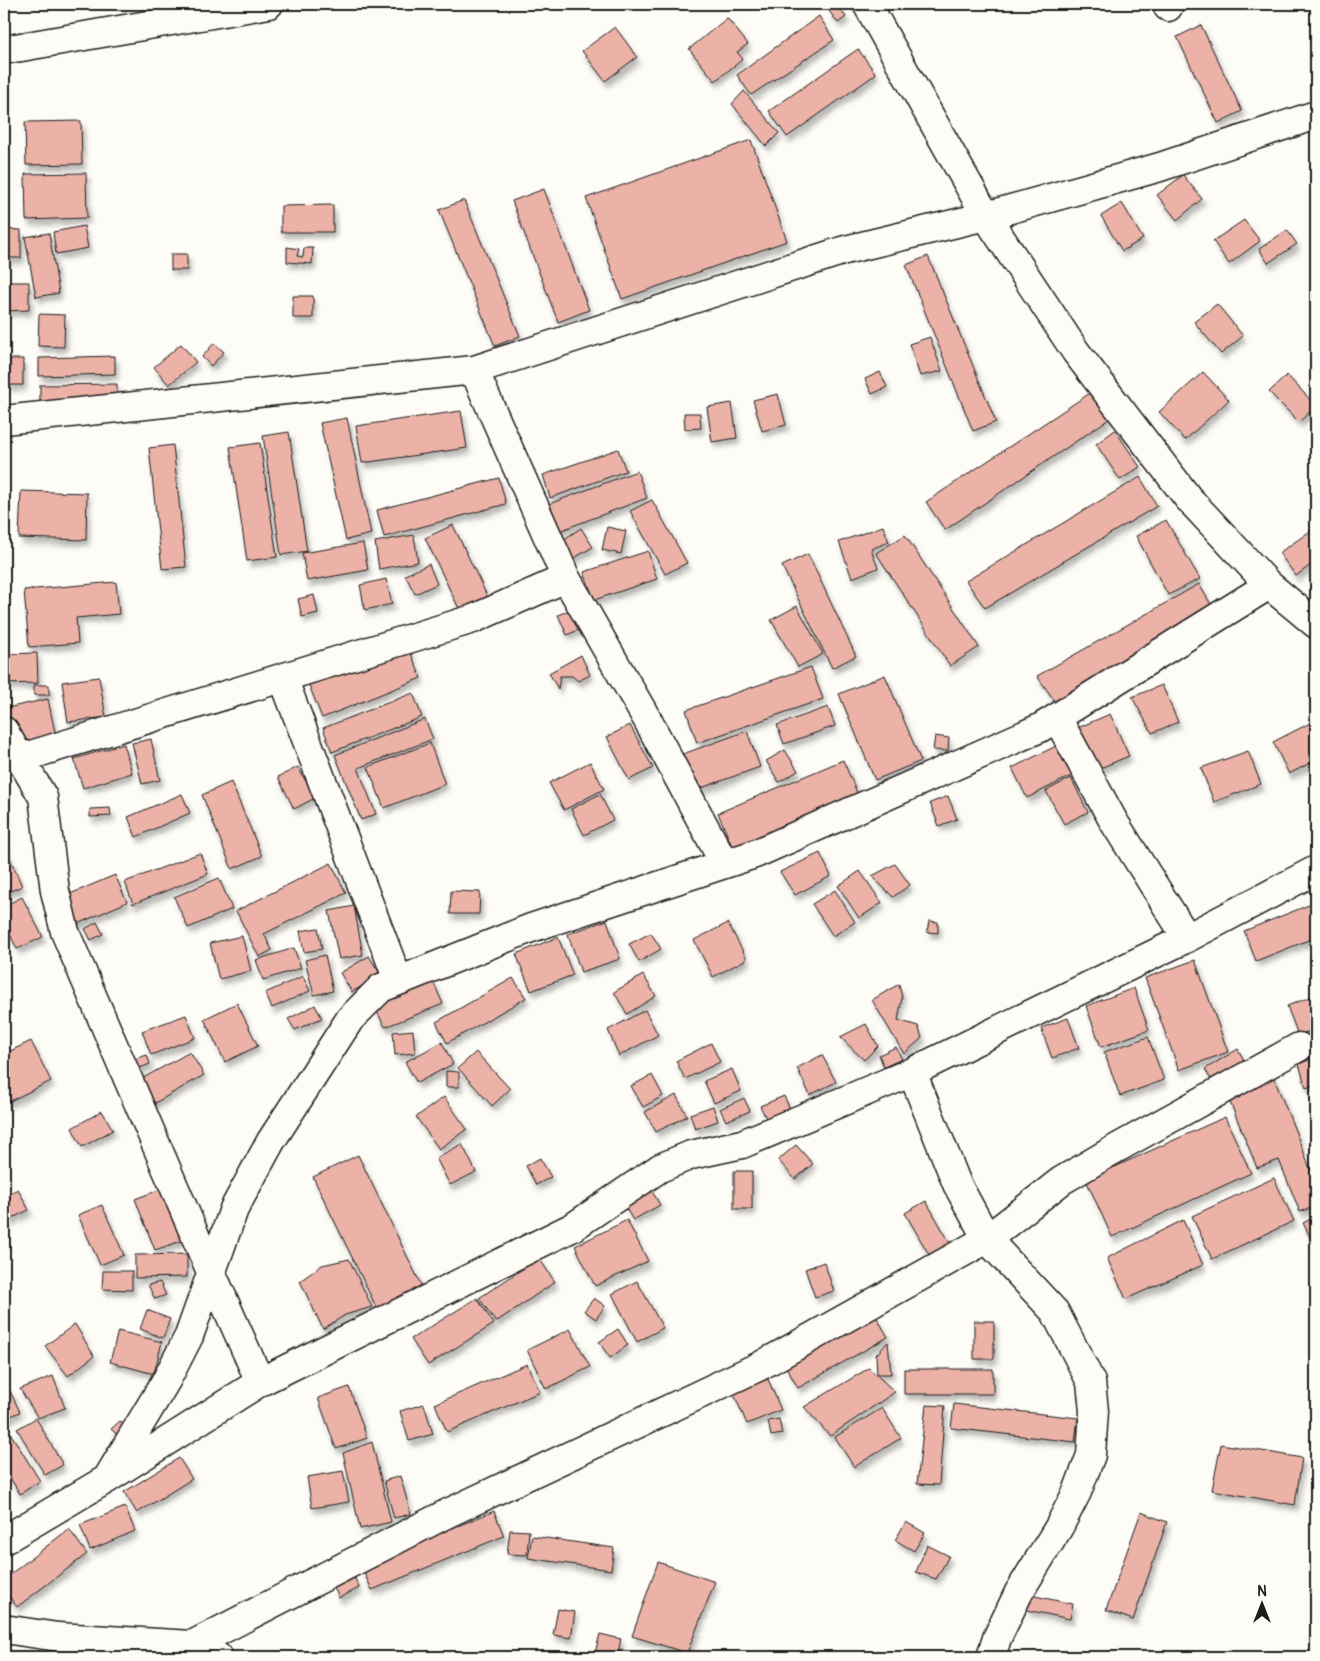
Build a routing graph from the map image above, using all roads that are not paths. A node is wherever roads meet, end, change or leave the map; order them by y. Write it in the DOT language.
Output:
graph roads {
  1 [pos="269,4"];
  2 [pos="867,4"];
  3 [pos="4,50"];
  4 [pos="1316,115"];
  5 [pos="986,216"];
  6 [pos="474,370"];
  7 [pos="4,420"];
  8 [pos="566,578"];
  9 [pos="1269,584"];
  10 [pos="1316,624"];
  11 [pos="283,678"];
  12 [pos="1057,718"];
  13 [pos="4,731"];
  14 [pos="18,759"];
  15 [pos="724,863"];
  16 [pos="1316,870"];
  17 [pos="1188,938"];
  18 [pos="398,980"];
  19 [pos="1298,1047"];
  20 [pos="912,1072"];
  21 [pos="987,1239"];
  22 [pos="211,1274"];
  23 [pos="260,1382"];
  24 [pos="107,1479"];
  25 [pos="4,1540"];
  26 [pos="4,1629"];
  27 [pos="192,1645"];
  28 [pos="218,1657"];
  29 [pos="991,1657"];
  1 -- 3 [label="street"];
  2 -- 5 [label="street"];
  4 -- 5 [label="street"];
  5 -- 6 [label="street"];
  5 -- 9 [label="street"];
  6 -- 7 [label="street"];
  6 -- 8 [label="street"];
  8 -- 11 [label="street"];
  8 -- 15 [label="street"];
  9 -- 10 [label="street"];
  9 -- 12 [label="street"];
  11 -- 14 [label="street"];
  11 -- 18 [label="street"];
  12 -- 15 [label="street"];
  12 -- 17 [label="street"];
  13 -- 14 [label="street"];
  14 -- 22 [label="street"];
  15 -- 18 [label="street"];
  16 -- 17 [label="street"];
  17 -- 20 [label="street"];
  18 -- 22 [label="street"];
  19 -- 21 [label="street"];
  20 -- 21 [label="street"];
  20 -- 23 [label="street"];
  21 -- 27 [label="street"];
  21 -- 29 [label="street"];
  22 -- 23 [label="street"];
  22 -- 24 [label="street"];
  23 -- 24 [label="street"];
  24 -- 25 [label="street"];
  26 -- 27 [label="street"];
  27 -- 28 [label="street"];
}
